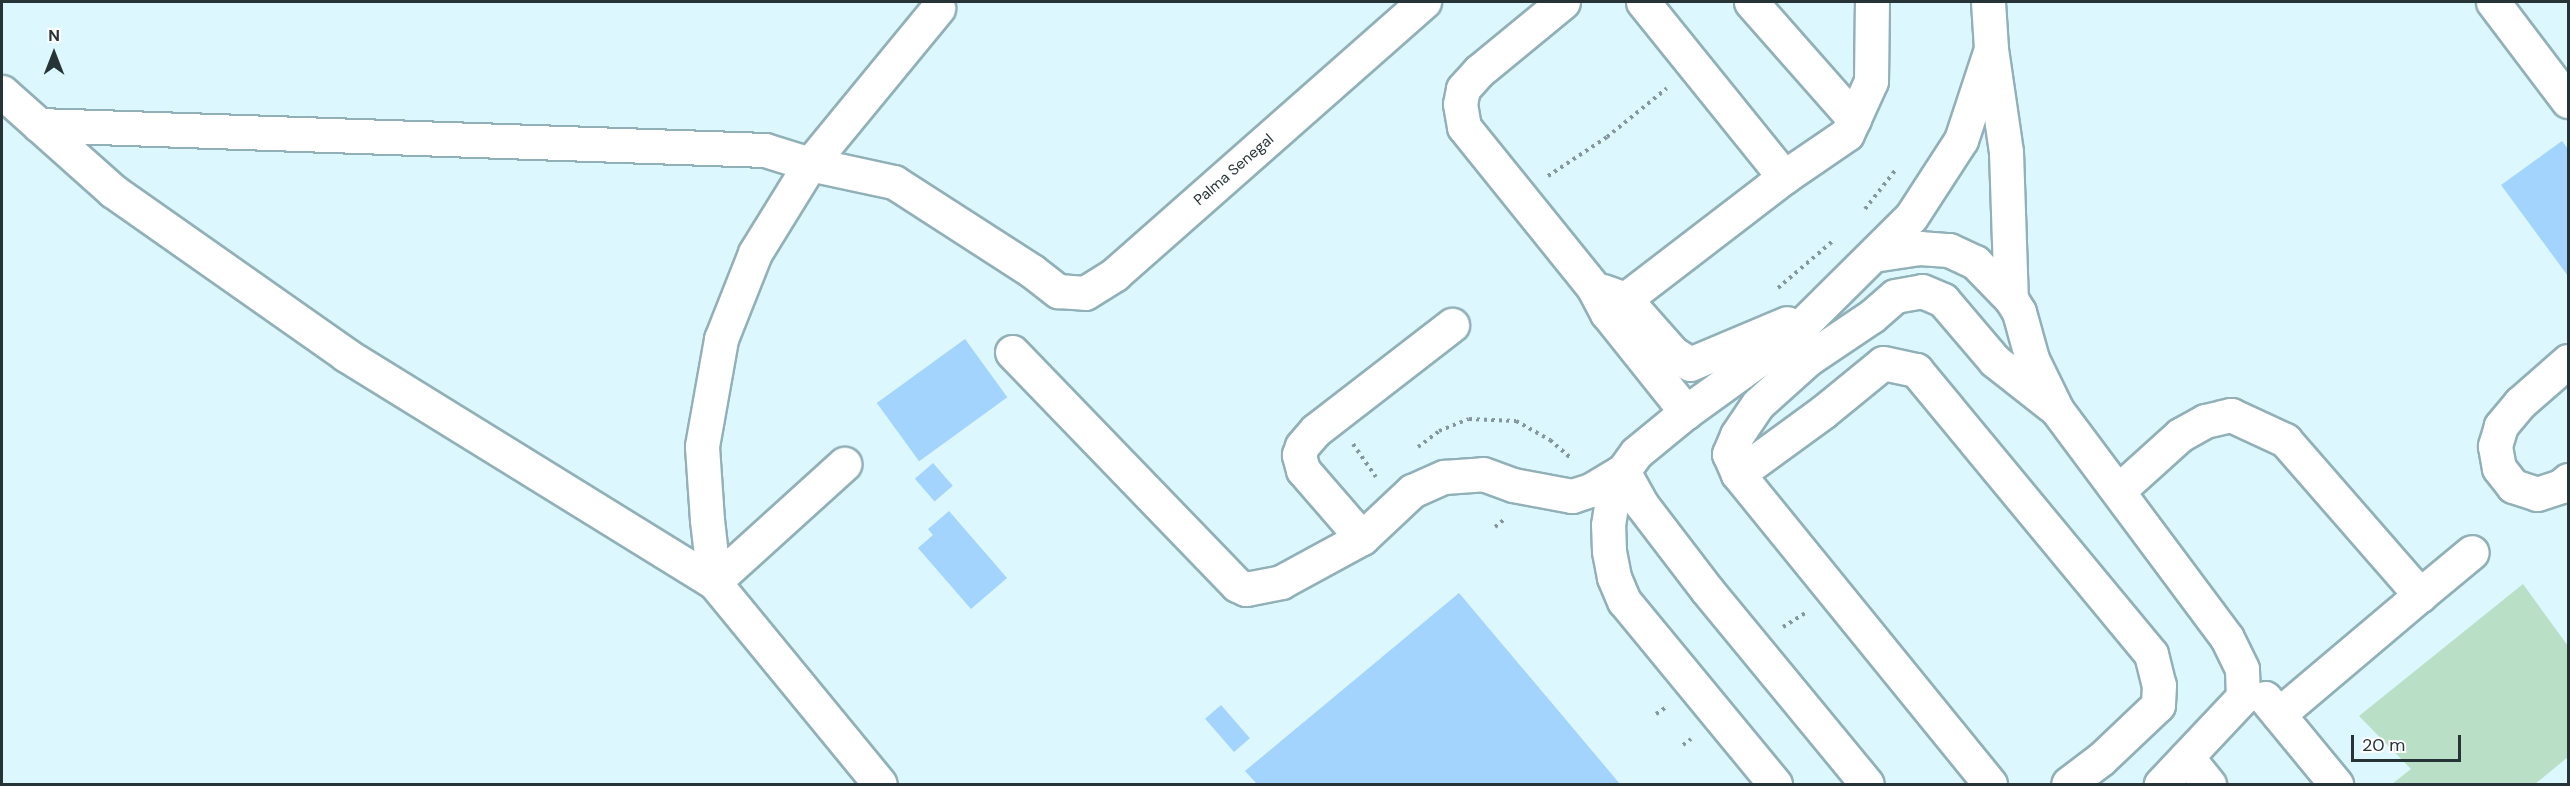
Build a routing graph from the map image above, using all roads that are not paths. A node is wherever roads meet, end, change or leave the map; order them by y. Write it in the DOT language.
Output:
graph roads {
  1 [pos="1424,2"];
  2 [pos="1563,2"];
  3 [pos="1643,2"];
  4 [pos="1751,2"];
  5 [pos="1872,2"];
  6 [pos="1988,2"];
  7 [pos="2493,2"];
  8 [pos="938,8"];
  9 [pos="1991,49"];
  10 [pos="2,92"];
  11 [pos="2568,100"];
  12 [pos="1854,119"];
  13 [pos="39,125"];
  14 [pos="810,164"];
  15 [pos="1784,177"];
  16 [pos="1873,255"];
  17 [pos="2011,299"];
  18 [pos="1608,300"];
  19 [pos="1452,326"];
  20 [pos="1803,338"];
  21 [pos="1012,352"];
  22 [pos="2568,361"];
  23 [pos="2057,410"];
  24 [pos="1686,412"];
  25 [pos="844,464"];
  26 [pos="1623,471"];
  27 [pos="1738,474"];
  28 [pos="2568,480"];
  29 [pos="2118,491"];
  30 [pos="1362,538"];
  31 [pos="2472,552"];
  32 [pos="714,582"];
  33 [pos="2420,595"];
  34 [pos="2242,669"];
  35 [pos="2278,714"];
  36 [pos="2168,775"];
  37 [pos="880,784"];
  38 [pos="1775,784"];
  39 [pos="1867,784"];
  40 [pos="1990,784"];
  41 [pos="2068,784"];
  42 [pos="2209,784"];
  43 [pos="2336,784"];
  1 -- 14 [label="street, Palma Senegal"];
  2 -- 18 [label="street"];
  3 -- 15 [label="street"];
  4 -- 12 [label="street"];
  5 -- 12 [label="street"];
  6 -- 9 [label="street"];
  7 -- 11 [label="street"];
  8 -- 14 [label="street"];
  9 -- 16 [label="street"];
  9 -- 17 [label="street"];
  10 -- 13 [label="street"];
  12 -- 15 [label="street"];
  13 -- 14 [label="street, Palma Senegal"];
  13 -- 32 [label="street"];
  14 -- 32 [label="street"];
  15 -- 18 [label="street"];
  16 -- 17 [label="street"];
  16 -- 20 [label="street"];
  17 -- 23 [label="street"];
  18 -- 20 [label="street"];
  18 -- 24 [label="street"];
  19 -- 30 [label="street"];
  20 -- 23 [label="street"];
  20 -- 24 [label="street"];
  20 -- 27 [label="street"];
  21 -- 30 [label="street"];
  22 -- 28 [label="street"];
  23 -- 29 [label="street"];
  24 -- 26 [label="street"];
  25 -- 32 [label="street"];
  26 -- 30 [label="street"];
  26 -- 38 [label="street"];
  26 -- 39 [label="street"];
  27 -- 40 [label="street"];
  27 -- 41 [label="street"];
  29 -- 33 [label="street"];
  29 -- 34 [label="street"];
  31 -- 33 [label="street"];
  32 -- 37 [label="street"];
  33 -- 35 [label="street"];
  34 -- 35 [label="street"];
  34 -- 36 [label="street"];
  35 -- 43 [label="street"];
  36 -- 42 [label="street"];
}
